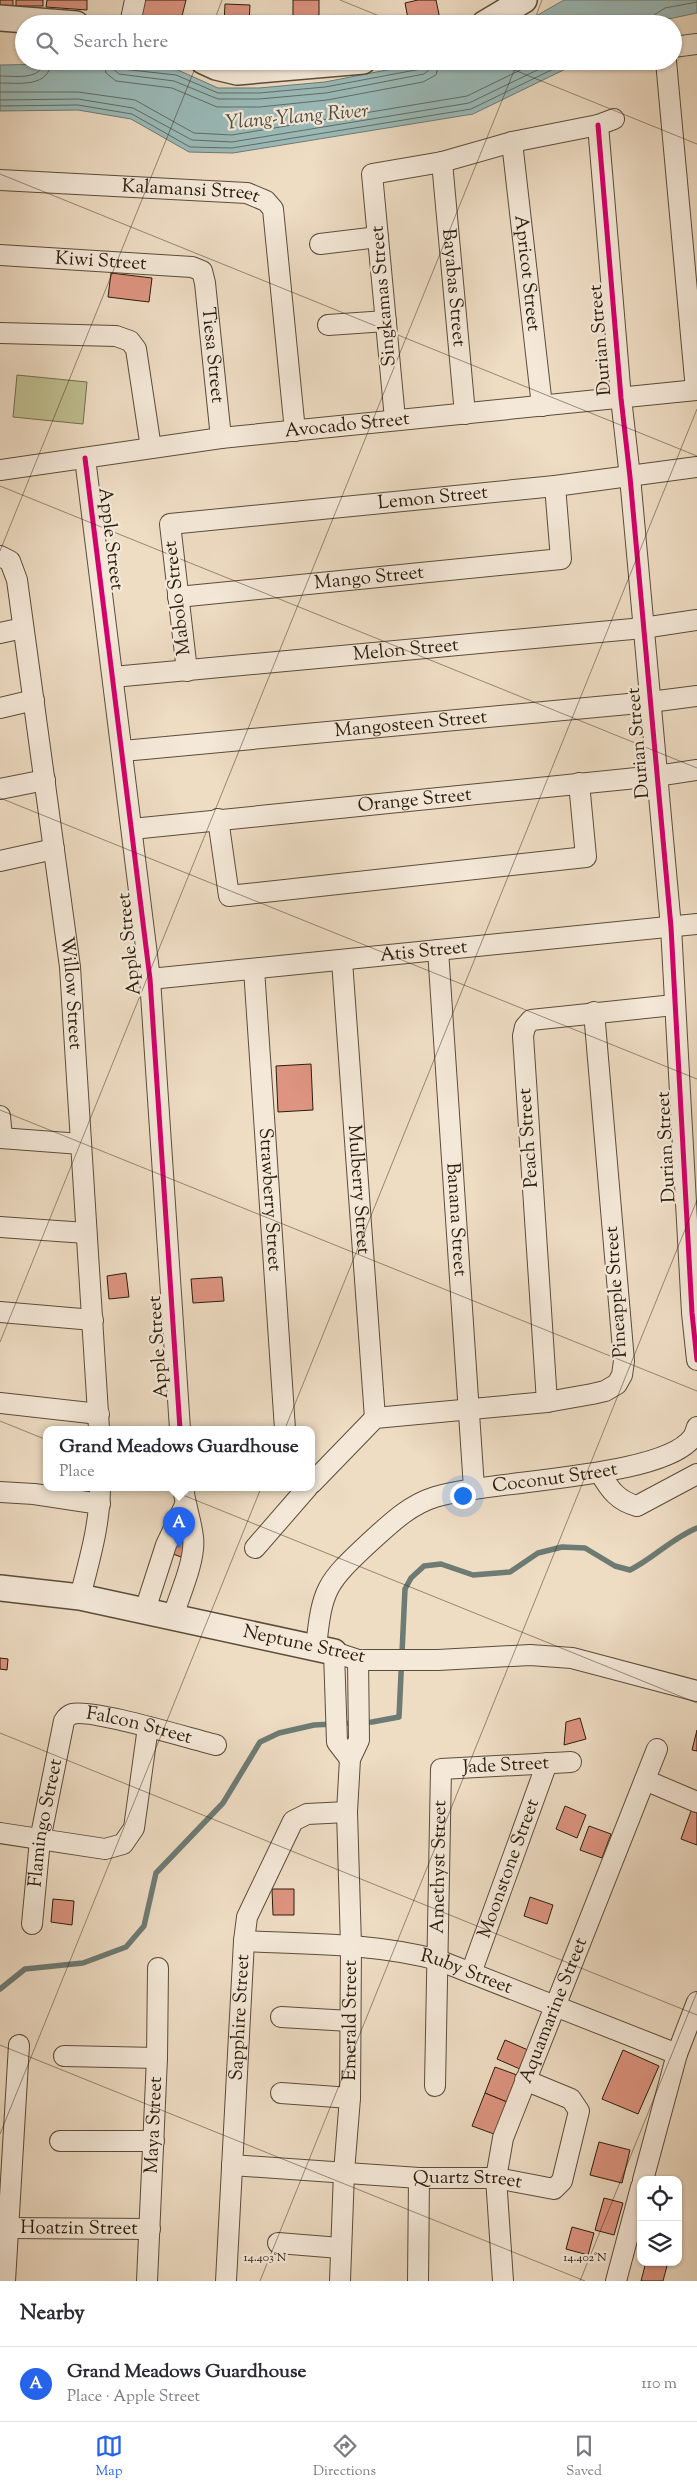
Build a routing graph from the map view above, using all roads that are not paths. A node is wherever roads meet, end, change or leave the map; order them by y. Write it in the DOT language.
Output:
graph roads {
  1 [pos="135,0"];
  2 [pos="524,0"];
  3 [pos="132,15"];
  4 [pos="499,15"];
  5 [pos="0,18"];
  6 [pos="15,19"];
  7 [pos="697,44"];
  8 [pos="682,46"];
  9 [pos="229,70"];
  10 [pos="260,70"];
  11 [pos="667,70"];
  12 [pos="512,142"];
  13 [pos="442,162"];
  14 [pos="372,174"];
  15 [pos="0,180"];
  16 [pos="689,232"];
  17 [pos="378,236"];
  18 [pos="320,244"];
  19 [pos="0,255"];
  20 [pos="202,271"];
  21 [pos="386,321"];
  22 [pos="328,325"];
  23 [pos="0,334"];
  24 [pos="697,390"];
  25 [pos="621,398"];
  26 [pos="542,406"];
  27 [pos="465,414"];
  28 [pos="396,419"];
  29 [pos="295,431"];
  30 [pos="221,438"];
  31 [pos="150,448"];
  32 [pos="85,458"];
  33 [pos="697,467"];
  34 [pos="0,470"];
  35 [pos="630,477"];
  36 [pos="555,486"];
  37 [pos="170,524"];
  38 [pos="5,558"];
  39 [pos="178,597"];
  40 [pos="697,620"];
  41 [pos="23,628"];
  42 [pos="643,628"];
  43 [pos="0,633"];
  44 [pos="187,671"];
  45 [pos="112,678"];
  46 [pos="697,696"];
  47 [pos="34,700"];
  48 [pos="650,702"];
  49 [pos="0,708"];
  50 [pos="123,751"];
  51 [pos="697,770"];
  52 [pos="656,776"];
  53 [pos="44,780"];
  54 [pos="579,783"];
  55 [pos="0,789"];
  56 [pos="218,819"];
  57 [pos="132,829"];
  58 [pos="54,849"];
  59 [pos="0,862"];
  60 [pos="697,924"];
  61 [pos="671,927"];
  62 [pos="438,950"];
  63 [pos="342,960"];
  64 [pos="254,969"];
  65 [pos="150,978"];
  66 [pos="674,1005"];
  67 [pos="594,1012"];
  68 [pos="0,1116"];
  69 [pos="1,1138"];
  70 [pos="81,1144"];
  71 [pos="0,1227"];
  72 [pos="86,1233"];
  73 [pos="0,1312"];
  74 [pos="695,1312"];
  75 [pos="93,1320"];
  76 [pos="697,1360"];
  77 [pos="546,1402"];
  78 [pos="0,1403"];
  79 [pos="468,1409"];
  80 [pos="375,1418"];
  81 [pos="99,1422"];
  82 [pos="180,1426"];
  83 [pos="285,1426"];
  84 [pos="696,1435"];
  85 [pos="600,1473"];
  86 [pos="697,1474"];
  87 [pos="315,1480"];
  88 [pos="474,1488"];
  89 [pos="0,1492"];
  90 [pos="100,1496"];
  91 [pos="184,1496"];
  92 [pos="290,1496"];
  93 [pos="255,1548"];
  94 [pos="0,1588"];
  95 [pos="80,1598"];
  96 [pos="145,1610"];
  97 [pos="173,1616"];
  98 [pos="325,1650"];
  99 [pos="366,1660"];
  100 [pos="697,1691"];
  101 [pos="64,1721"];
  102 [pos="148,1727"];
  103 [pos="216,1745"];
  104 [pos="657,1748"];
  105 [pos="350,1760"];
  106 [pos="571,1762"];
  107 [pos="547,1763"];
  108 [pos="440,1770"];
  109 [pos="645,1780"];
  110 [pos="697,1802"];
  111 [pos="347,1812"];
  112 [pos="0,1833"];
  113 [pos="40,1840"];
  114 [pos="32,1924"];
  115 [pos="244,1941"];
  116 [pos="351,1946"];
  117 [pos="438,1960"];
  118 [pos="158,1968"];
  119 [pos="471,1973"];
  120 [pos="697,2002"];
  121 [pos="554,2006"];
  122 [pos="281,2018"];
  123 [pos="350,2021"];
  124 [pos="19,2045"];
  125 [pos="677,2054"];
  126 [pos="64,2056"];
  127 [pos="157,2058"];
  128 [pos="524,2080"];
  129 [pos="435,2086"];
  130 [pos="281,2093"];
  131 [pos="350,2098"];
  132 [pos="7,2126"];
  133 [pos="154,2140"];
  134 [pos="60,2141"];
  135 [pos="232,2165"];
  136 [pos="344,2172"];
  137 [pos="644,2176"];
  138 [pos="419,2178"];
  139 [pos="496,2178"];
  140 [pos="637,2202"];
  141 [pos="8,2228"];
  142 [pos="150,2229"];
  143 [pos="278,2243"];
  144 [pos="340,2248"];
  145 [pos="5,2281"];
  146 [pos="147,2281"];
  147 [pos="226,2281"];
  148 [pos="340,2281"];
  149 [pos="418,2281"];
  150 [pos="502,2281"];
  151 [pos="616,2281"];
  1 -- 3 [label="street"];
  2 -- 4 [label="street"];
  5 -- 6 [label="street"];
  7 -- 8 [label="street"];
  9 -- 10 [label="street"];
  11 -- 16 [label="street, Avocado Street"];
  12 -- 13 [label="street, Durian Street"];
  12 -- 25 [label="street, Durian Street"];
  12 -- 26 [label="street, Apricot Street"];
  13 -- 14 [label="street, Durian Street"];
  13 -- 27 [label="street, Bayabas Street"];
  14 -- 17 [label="street, Singkamas Street"];
  15 -- 29 [label="street, Kalamansi Street"];
  16 -- 24 [label="street, Avocado Street"];
  17 -- 18 [label="street"];
  17 -- 21 [label="street, Singkamas Street"];
  19 -- 20 [label="street, Kiwi Street"];
  20 -- 30 [label="street, Tiesa Street"];
  21 -- 22 [label="street"];
  21 -- 28 [label="street, Singkamas Street"];
  23 -- 31 [label="street"];
  24 -- 25 [label="street, Avocado Street"];
  25 -- 26 [label="street, Avocado Street"];
  25 -- 35 [label="street, Durian Street"];
  26 -- 27 [label="street, Avocado Street"];
  27 -- 28 [label="street, Avocado Street"];
  28 -- 29 [label="street, Avocado Street"];
  29 -- 30 [label="street, Avocado Street"];
  30 -- 31 [label="street, Avocado Street"];
  31 -- 32 [label="street, Avocado Street"];
  32 -- 34 [label="street, Avocado Street"];
  32 -- 45 [label="street, Apple Street"];
  33 -- 35 [label="street, Lemon Street"];
  35 -- 36 [label="street, Lemon Street"];
  35 -- 42 [label="street, Durian Street"];
  36 -- 37 [label="street, Lemon Street"];
  36 -- 39 [label="street, Mango Street"];
  37 -- 39 [label="street, Mabolo Street"];
  38 -- 41 [label="street, Willow Street"];
  39 -- 44 [label="street, Mabolo Street"];
  40 -- 42 [label="street, Melon Street"];
  41 -- 43 [label="street"];
  41 -- 47 [label="street, Willow Street"];
  42 -- 44 [label="street, Melon Street"];
  42 -- 48 [label="street, Durian Street"];
  44 -- 45 [label="street, Melon Street"];
  45 -- 50 [label="street, Apple Street"];
  46 -- 48 [label="street, Mangosteen Street"];
  47 -- 49 [label="street"];
  47 -- 53 [label="street, Willow Street"];
  48 -- 50 [label="street, Mangosteen Street"];
  48 -- 52 [label="street, Durian Street"];
  50 -- 57 [label="street, Apple Street"];
  51 -- 52 [label="street, Orange Street"];
  52 -- 54 [label="street, Orange Street"];
  52 -- 61 [label="street, Durian Street"];
  53 -- 55 [label="street"];
  53 -- 58 [label="street, Willow Street"];
  54 -- 56 [label="street, Orange Street"];
  54 -- 56 [label="street"];
  56 -- 57 [label="street, Orange Street"];
  57 -- 65 [label="street, Apple Street"];
  58 -- 59 [label="street"];
  58 -- 70 [label="street, Willow Street"];
  60 -- 61 [label="street, Atis Street"];
  61 -- 62 [label="street, Atis Street"];
  61 -- 66 [label="street, Durian Street"];
  62 -- 63 [label="street, Atis Street"];
  62 -- 79 [label="street, Banana Street"];
  63 -- 64 [label="street, Atis Street"];
  63 -- 80 [label="street, Mulberry Street"];
  64 -- 65 [label="street, Atis Street"];
  64 -- 83 [label="street, Strawberry Street"];
  65 -- 82 [label="street, Apple Street"];
  66 -- 67 [label="street, Peach Street"];
  66 -- 74 [label="street, Durian Street"];
  67 -- 77 [label="street, Peach Street"];
  67 -- 77 [label="street, Pineapple Street"];
  68 -- 69 [label="street"];
  69 -- 70 [label="street"];
  70 -- 72 [label="street, Willow Street"];
  71 -- 72 [label="street"];
  72 -- 75 [label="street, Willow Street"];
  73 -- 75 [label="street"];
  74 -- 76 [label="street, Durian Street"];
  75 -- 81 [label="street, Willow Street"];
  77 -- 79 [label="street, Pineapple Street"];
  78 -- 81 [label="street"];
  79 -- 80 [label="street, Pineapple Street"];
  79 -- 88 [label="street, Banana Street"];
  80 -- 87 [label="street"];
  84 -- 85 [label="street, Coconut Street"];
  85 -- 86 [label="street"];
  85 -- 88 [label="street, Coconut Street"];
  88 -- 98 [label="street, Coconut Street"];
  89 -- 90 [label="street"];
  90 -- 95 [label="street"];
  91 -- 96 [label="street"];
  91 -- 97 [label="street"];
  92 -- 93 [label="street"];
  94 -- 95 [label="street, Neptune Street"];
  95 -- 96 [label="street, Neptune Street"];
  96 -- 97 [label="street, Neptune Street"];
  97 -- 98 [label="street, Neptune Street"];
  98 -- 99 [label="street, Neptune Street"];
  98 -- 105 [label="street"];
  99 -- 100 [label="street, Neptune Street"];
  99 -- 105 [label="street, Emerald Street"];
  101 -- 102 [label="street, Falcon Street"];
  101 -- 113 [label="street, Flamingo Street"];
  102 -- 103 [label="street, Falcon Street"];
  102 -- 113 [label="street"];
  104 -- 109 [label="street, Aquamarine Street"];
  105 -- 111 [label="street, Emerald Street"];
  106 -- 107 [label="street, Jade Street"];
  107 -- 108 [label="street, Jade Street"];
  107 -- 119 [label="street, Moonstone Street"];
  108 -- 117 [label="street, Amethyst Street"];
  109 -- 110 [label="street"];
  109 -- 121 [label="street, Aquamarine Street"];
  111 -- 115 [label="street, Sapphire Street"];
  111 -- 116 [label="street, Emerald Street"];
  112 -- 113 [label="street"];
  113 -- 114 [label="street, Flamingo Street"];
  115 -- 116 [label="street, Ruby Street"];
  115 -- 135 [label="street, Sapphire Street"];
  116 -- 117 [label="street, Ruby Street"];
  116 -- 123 [label="street, Emerald Street"];
  117 -- 119 [label="street, Ruby Street"];
  117 -- 129 [label="street, Amethyst Street"];
  118 -- 127 [label="street, Maya Street"];
  119 -- 121 [label="street, Ruby Street"];
  120 -- 125 [label="street"];
  121 -- 125 [label="street, Ruby Street"];
  121 -- 128 [label="street, Aquamarine Street"];
  122 -- 123 [label="street"];
  123 -- 131 [label="street, Emerald Street"];
  124 -- 132 [label="street"];
  125 -- 137 [label="street"];
  126 -- 127 [label="street"];
  127 -- 133 [label="street, Maya Street"];
  128 -- 139 [label="street, Aquamarine Street"];
  128 -- 139 [label="street, Quartz Street"];
  130 -- 131 [label="street"];
  131 -- 136 [label="street, Emerald Street"];
  132 -- 141 [label="street"];
  133 -- 134 [label="street"];
  133 -- 142 [label="street, Maya Street"];
  135 -- 136 [label="street, Quartz Street"];
  135 -- 147 [label="street, Sapphire Street"];
  136 -- 138 [label="street, Quartz Street"];
  136 -- 144 [label="street, Emerald Street"];
  138 -- 139 [label="street, Quartz Street"];
  138 -- 149 [label="street"];
  139 -- 150 [label="street, Aquamarine Street"];
  140 -- 151 [label="street"];
  141 -- 142 [label="street, Hoatzin Street"];
  141 -- 145 [label="street"];
  142 -- 146 [label="street, Maya Street"];
  143 -- 144 [label="street"];
  144 -- 148 [label="street, Emerald Street"];
}
